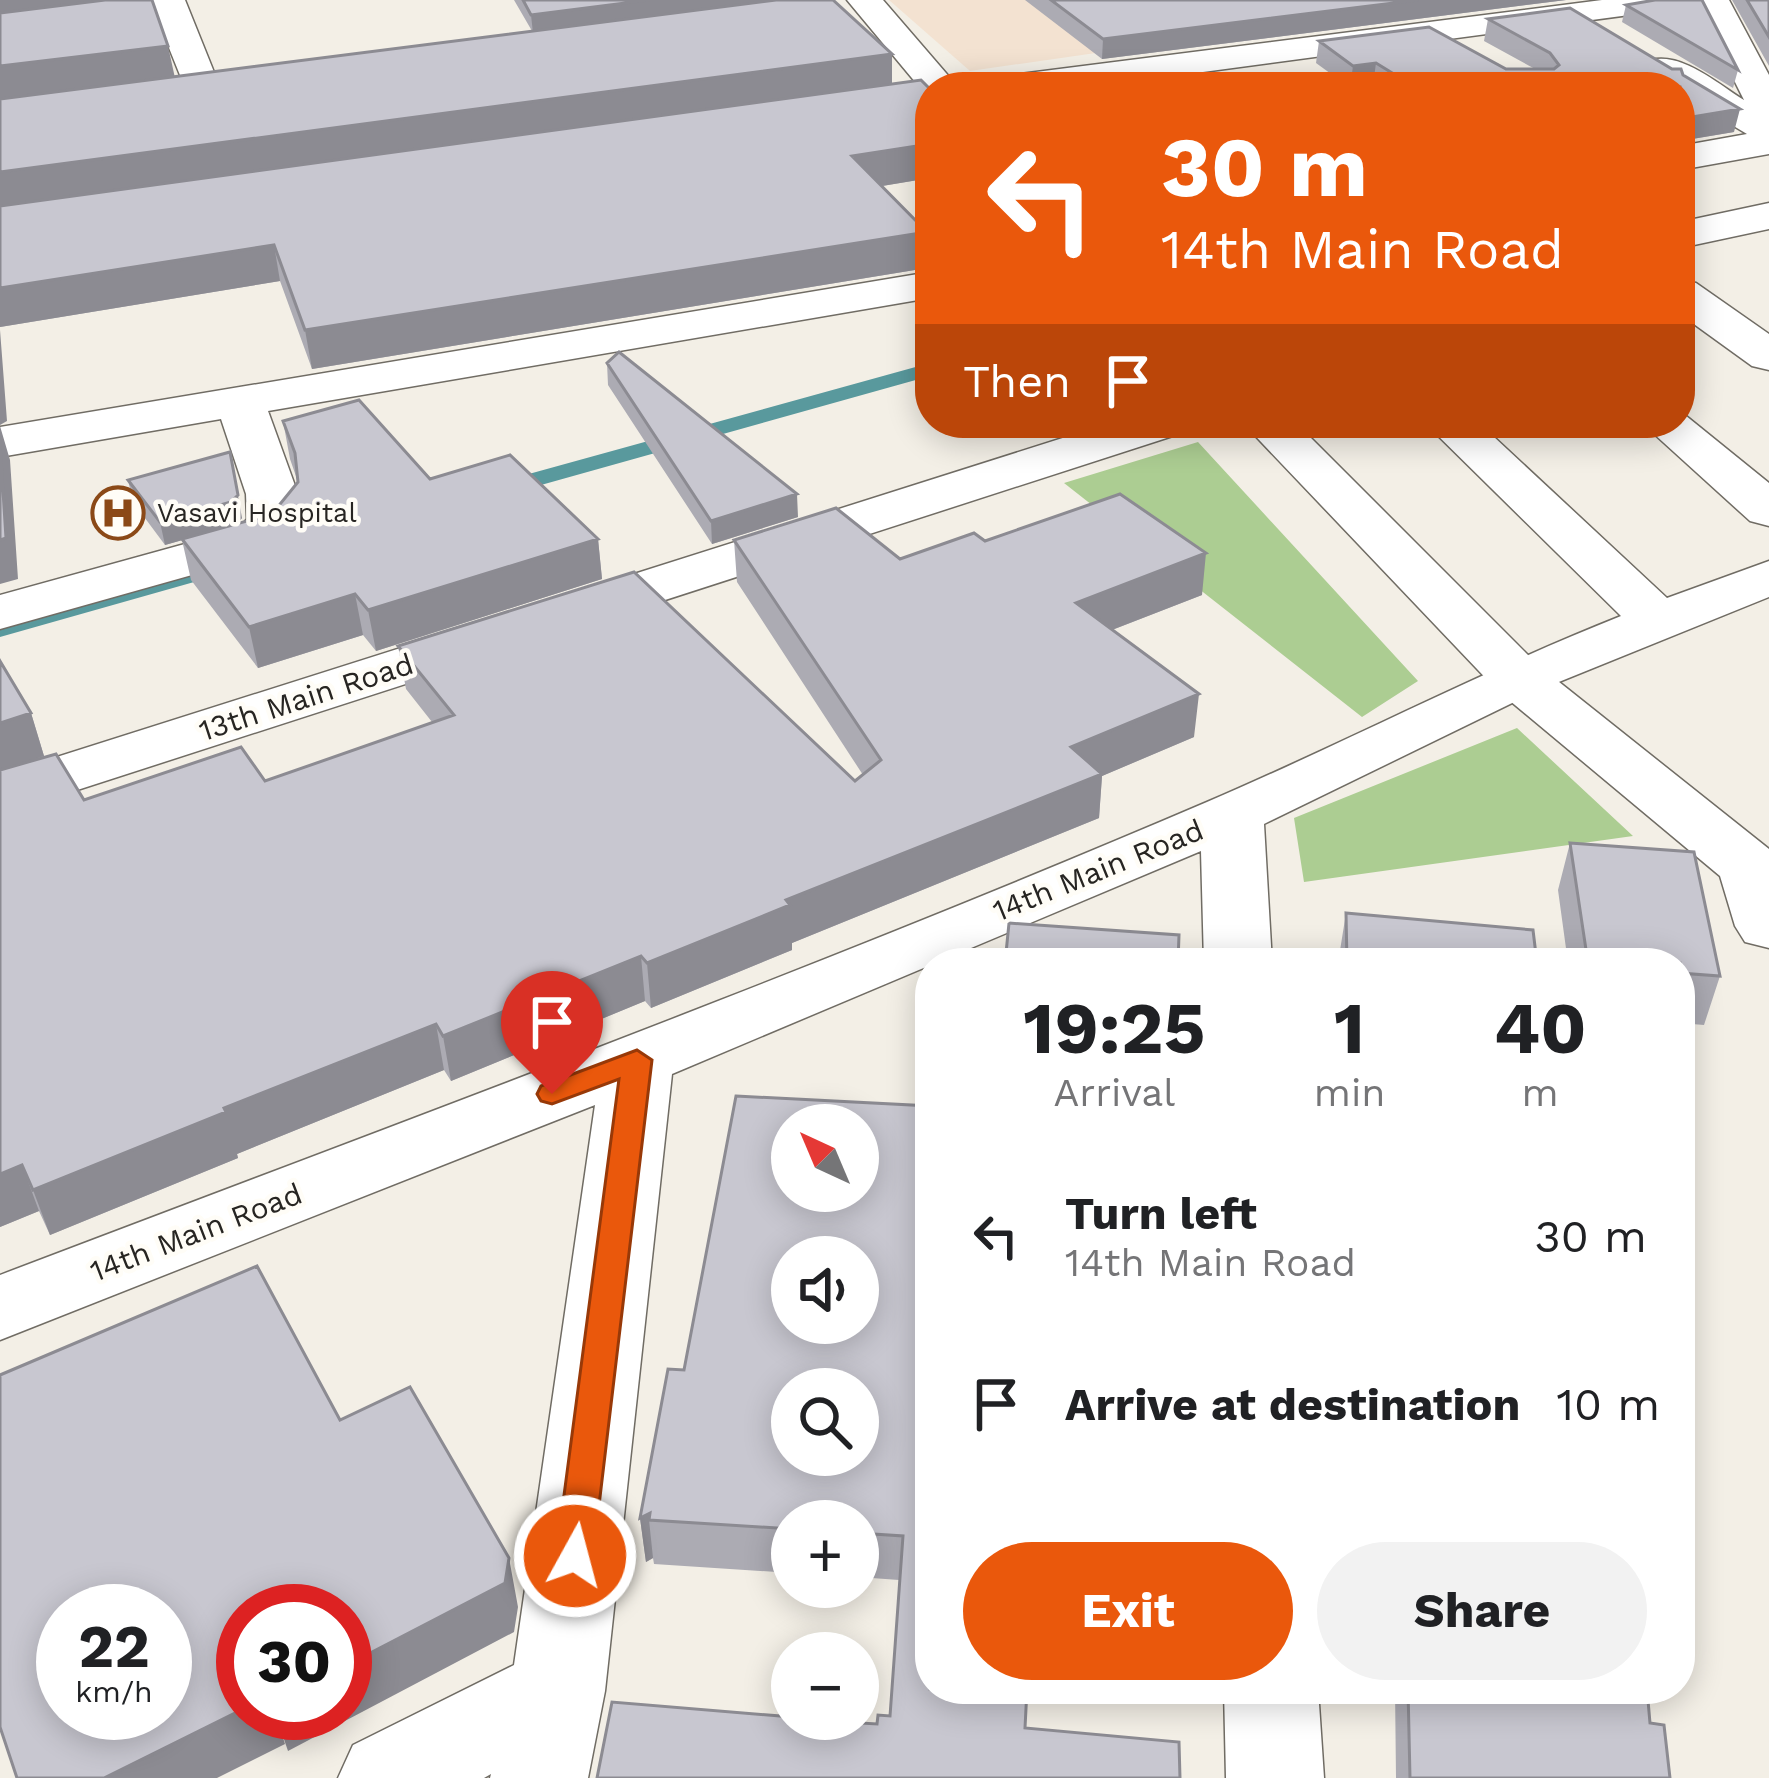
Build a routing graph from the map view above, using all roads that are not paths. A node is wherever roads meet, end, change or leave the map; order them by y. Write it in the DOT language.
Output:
graph roads {
  1 [pos="1684,0"];
  2 [pos="1712,0"];
  3 [pos="866,3"];
  4 [pos="170,6"];
  5 [pos="821,11"];
  6 [pos="1332,14"];
  7 [pos="1573,14"];
  8 [pos="0,30"];
  9 [pos="1432,32"];
  10 [pos="1368,40"];
  11 [pos="1281,52"];
  12 [pos="1492,65"];
  13 [pos="1158,72"];
  14 [pos="1313,72"];
  15 [pos="1670,72"];
  16 [pos="915,79"];
  17 [pos="1695,87"];
  18 [pos="158,97"];
  19 [pos="1769,111"];
  20 [pos="1769,131"];
  21 [pos="1769,142"];
  22 [pos="1695,155"];
  23 [pos="1769,216"];
  24 [pos="1695,232"];
  25 [pos="915,288"];
  26 [pos="1695,304"];
  27 [pos="1769,356"];
  28 [pos="245,418"];
  29 [pos="1114,438"];
  30 [pos="1283,438"];
  31 [pos="1466,438"];
  32 [pos="1685,438"];
  33 [pos="0,442"];
  34 [pos="0,482"];
  35 [pos="1769,510"];
  36 [pos="1769,577"];
  37 [pos="0,612"];
  38 [pos="1658,621"];
  39 [pos="1518,678"];
  40 [pos="0,796"];
  41 [pos="1232,815"];
  42 [pos="1769,926"];
  43 [pos="1237,948"];
  44 [pos="637,1060"];
  45 [pos="0,1309"];
  46 [pos="1272,1704"];
  47 [pos="548,1734"];
  48 [pos="387,1778"];
  49 [pos="1275,1778"];
  1 -- 7 [label="street"];
  2 -- 19 [label="street"];
  3 -- 5 [label="street"];
  3 -- 16 [label="street"];
  4 -- 8 [label="street"];
  4 -- 18 [label="street"];
  6 -- 10 [label="street"];
  7 -- 9 [label="street"];
  7 -- 15 [label="street"];
  9 -- 10 [label="street"];
  9 -- 12 [label="street"];
  10 -- 11 [label="street"];
  11 -- 13 [label="street"];
  11 -- 14 [label="street"];
  17 -- 20 [label="street"];
  21 -- 22 [label="street"];
  23 -- 24 [label="street"];
  25 -- 28 [label="street"];
  26 -- 27 [label="street"];
  28 -- 33 [label="street"];
  28 -- 34 [label="street"];
  28 -- 37 [label="street"];
  29 -- 40 [label="street, 13th Main Road"];
  30 -- 39 [label="street"];
  31 -- 38 [label="street"];
  32 -- 35 [label="street"];
  36 -- 38 [label="street, 14th Main Road"];
  38 -- 39 [label="street, 14th Main Road"];
  39 -- 41 [label="street, 14th Main Road"];
  39 -- 42 [label="street"];
  41 -- 43 [label="street"];
  41 -- 44 [label="street, 14th Main Road"];
  44 -- 45 [label="street, 14th Main Road"];
  44 -- 47 [label="street"];
  46 -- 49 [label="street"];
  47 -- 48 [label="street"];
}
